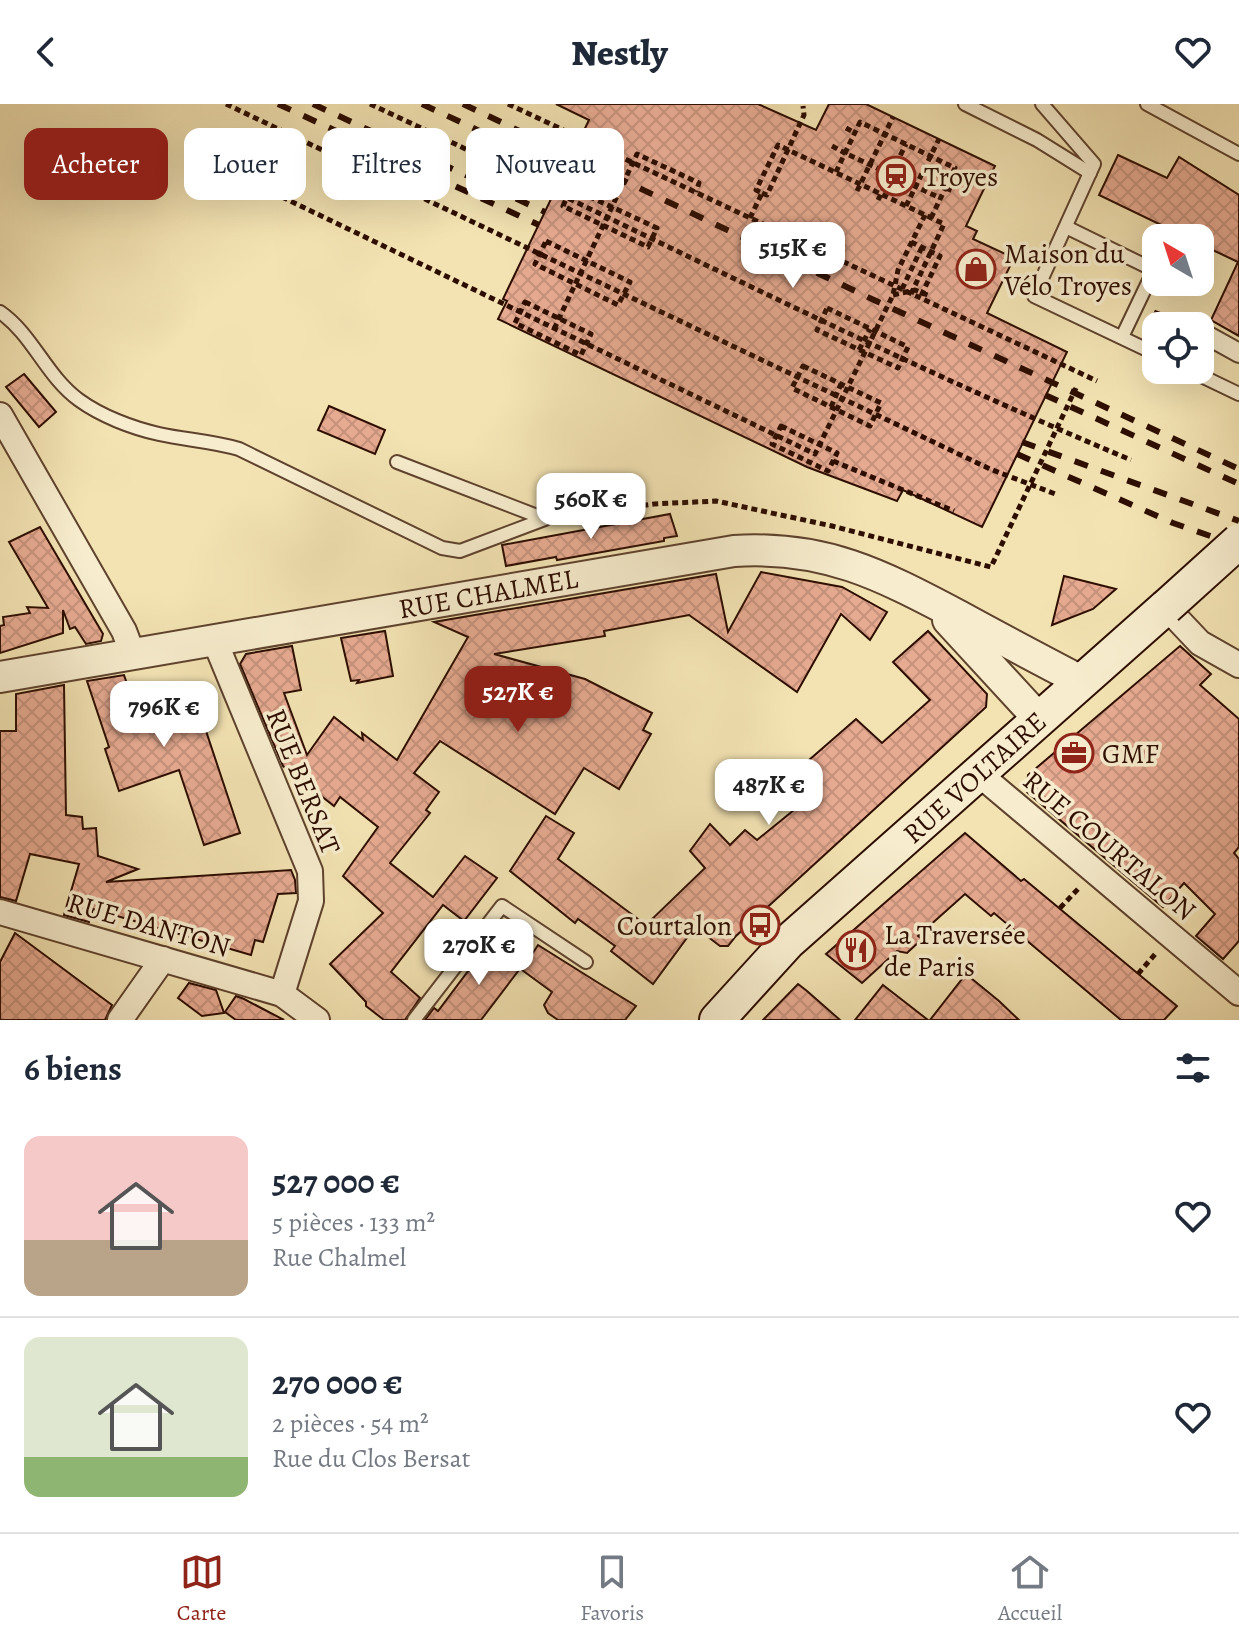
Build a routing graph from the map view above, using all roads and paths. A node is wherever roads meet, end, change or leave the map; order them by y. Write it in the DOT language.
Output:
graph roads {
  1 [pos="226,104"];
  2 [pos="370,104"];
  3 [pos="508,104"];
  4 [pos="965,104"];
  5 [pos="1042,104"];
  6 [pos="1147,104"];
  7 [pos="803,106"];
  8 [pos="893,117"];
  9 [pos="846,128"];
  10 [pos="855,133"];
  11 [pos="885,134"];
  12 [pos="939,139"];
  13 [pos="906,144"];
  14 [pos="832,146"];
  15 [pos="466,149"];
  16 [pos="788,150"];
  17 [pos="845,153"];
  18 [pos="1239,154"];
  19 [pos="930,156"];
  20 [pos="870,164"];
  21 [pos="836,172"];
  22 [pos="1090,173"];
  23 [pos="891,175"];
  24 [pos="915,186"];
  25 [pos="859,187"];
  26 [pos="946,188"];
  27 [pos="696,192"];
  28 [pos="955,192"];
  29 [pos="762,193"];
  30 [pos="880,197"];
  31 [pos="940,198"];
  32 [pos="288,200"];
  33 [pos="566,200"];
  34 [pos="576,200"];
  35 [pos="597,200"];
  36 [pos="610,206"];
  37 [pos="906,206"];
  38 [pos="608,216"];
  39 [pos="928,216"];
  40 [pos="749,218"];
  41 [pos="602,225"];
  42 [pos="1066,227"];
  43 [pos="653,237"];
  44 [pos="911,242"];
  45 [pos="922,247"];
  46 [pos="931,251"];
  47 [pos="540,253"];
  48 [pos="584,260"];
  49 [pos="1142,264"];
  50 [pos="581,273"];
  51 [pos="574,283"];
  52 [pos="902,289"];
  53 [pos="624,293"];
  54 [pos="911,294"];
  55 [pos="893,295"];
  56 [pos="930,296"];
  57 [pos="1142,296"];
  58 [pos="920,298"];
  59 [pos="0,312"];
  60 [pos="520,313"];
  61 [pos="557,318"];
  62 [pos="822,319"];
  63 [pos="554,329"];
  64 [pos="870,329"];
  65 [pos="1122,337"];
  66 [pos="547,338"];
  67 [pos="1214,339"];
  68 [pos="870,341"];
  69 [pos="586,345"];
  70 [pos="1142,347"];
  71 [pos="859,350"];
  72 [pos="1239,353"];
  73 [pos="903,358"];
  74 [pos="797,376"];
  75 [pos="1097,381"];
  76 [pos="1214,382"];
  77 [pos="841,384"];
  78 [pos="1076,388"];
  79 [pos="1239,394"];
  80 [pos="842,398"];
  81 [pos="831,407"];
  82 [pos="876,414"];
  83 [pos="0,415"];
  84 [pos="776,435"];
  85 [pos="1131,460"];
  86 [pos="833,461"];
  87 [pos="397,462"];
  88 [pos="1058,495"];
  89 [pos="954,511"];
  90 [pos="1239,541"];
  91 [pos="991,567"];
  92 [pos="930,601"];
  93 [pos="1166,607"];
  94 [pos="214,639"];
  95 [pos="132,652"];
  96 [pos="1239,665"];
  97 [pos="0,677"];
  98 [pos="1081,681"];
  99 [pos="1039,719"];
  100 [pos="979,774"];
  101 [pos="1070,898"];
  102 [pos="1060,908"];
  103 [pos="0,912"];
  104 [pos="163,959"];
  105 [pos="586,962"];
  106 [pos="1147,964"];
  107 [pos="1138,974"];
  108 [pos="1239,993"];
  109 [pos="282,994"];
  110 [pos="120,1020"];
  111 [pos="317,1020"];
  112 [pos="414,1020"];
  113 [pos="717,1020"];
  1 -- 47 [label="path"];
  2 -- 15 [label="path"];
  3 -- 27 [label="path"];
  4 -- 22 [label="lane"];
  5 -- 22 [label="lane"];
  6 -- 18 [label="lane"];
  7 -- 16 [label="path"];
  8 -- 11 [label="path"];
  9 -- 10 [label="path"];
  10 -- 11 [label="path"];
  10 -- 17 [label="path"];
  11 -- 13 [label="path"];
  11 -- 20 [label="path"];
  12 -- 19 [label="path"];
  13 -- 19 [label="path"];
  13 -- 23 [label="path"];
  14 -- 17 [label="path"];
  16 -- 21 [label="path"];
  16 -- 29 [label="path"];
  16 -- 29 [label="path"];
  17 -- 20 [label="path"];
  17 -- 21 [label="path"];
  19 -- 24 [label="path"];
  19 -- 26 [label="path"];
  20 -- 23 [label="path"];
  20 -- 25 [label="path"];
  21 -- 25 [label="path"];
  22 -- 42 [label="lane"];
  23 -- 24 [label="path"];
  23 -- 30 [label="path"];
  24 -- 31 [label="path"];
  24 -- 37 [label="path"];
  25 -- 30 [label="path"];
  26 -- 28 [label="path"];
  26 -- 31 [label="path"];
  27 -- 38 [label="path"];
  27 -- 52 [label="path"];
  29 -- 40 [label="path"];
  30 -- 37 [label="path"];
  31 -- 39 [label="path"];
  32 -- 60 [label="path"];
  33 -- 41 [label="path"];
  34 -- 38 [label="path"];
  35 -- 36 [label="path"];
  36 -- 41 [label="path"];
  36 -- 43 [label="path"];
  37 -- 39 [label="path"];
  38 -- 43 [label="path"];
  38 -- 50 [label="path"];
  39 -- 44 [label="path"];
  39 -- 46 [label="path"];
  41 -- 43 [label="path"];
  42 -- 49 [label="lane"];
  42 -- 65 [label="lane"];
  43 -- 62 [label="path"];
  44 -- 45 [label="path"];
  44 -- 55 [label="path"];
  45 -- 46 [label="path"];
  45 -- 52 [label="path"];
  46 -- 54 [label="path"];
  46 -- 58 [label="path"];
  47 -- 48 [label="path"];
  47 -- 50 [label="path"];
  47 -- 51 [label="path"];
  48 -- 51 [label="path"];
  48 -- 53 [label="path"];
  50 -- 53 [label="path"];
  50 -- 63 [label="path"];
  51 -- 53 [label="path"];
  52 -- 54 [label="path"];
  53 -- 74 [label="path"];
  54 -- 58 [label="path"];
  55 -- 56 [label="path"];
  55 -- 68 [label="path"];
  57 -- 65 [label="lane"];
  58 -- 75 [label="path"];
  59 -- 87 [label="lane"];
  60 -- 61 [label="path"];
  60 -- 63 [label="path"];
  60 -- 66 [label="path"];
  61 -- 66 [label="path"];
  61 -- 69 [label="path"];
  62 -- 64 [label="path"];
  62 -- 68 [label="path"];
  62 -- 71 [label="path"];
  63 -- 69 [label="path"];
  64 -- 71 [label="path"];
  64 -- 73 [label="path"];
  65 -- 70 [label="lane"];
  66 -- 69 [label="path"];
  67 -- 72 [label="street"];
  68 -- 73 [label="path"];
  68 -- 80 [label="path"];
  69 -- 84 [label="path"];
  71 -- 73 [label="path"];
  73 -- 85 [label="path"];
  74 -- 77 [label="path"];
  74 -- 80 [label="path"];
  74 -- 81 [label="path"];
  76 -- 79 [label="lane"];
  77 -- 81 [label="path"];
  77 -- 82 [label="path"];
  78 -- 91 [label="path"];
  80 -- 82 [label="path"];
  80 -- 84 [label="path"];
  81 -- 82 [label="path"];
  82 -- 88 [label="path"];
  83 -- 95 [label="street"];
  84 -- 86 [label="path"];
  84 -- 86 [label="path"];
  86 -- 89 [label="path"];
  90 -- 93 [label="main road, RUE VOLTAIRE, bridge"];
  92 -- 94 [label="street, RUE CHALMEL"];
  92 -- 98 [label="street, RUE CHALMEL"];
  92 -- 99 [label="street, RUE CHALMEL"];
  93 -- 96 [label="street"];
  93 -- 98 [label="main road, RUE VOLTAIRE"];
  94 -- 95 [label="street, RUE CHALMEL"];
  94 -- 109 [label="street, RUE BERSAT"];
  95 -- 97 [label="street, RUE CHALMEL"];
  98 -- 99 [label="main road, RUE VOLTAIRE"];
  99 -- 100 [label="main road, RUE VOLTAIRE"];
  100 -- 108 [label="street, RUE COURTALON"];
  100 -- 113 [label="main road, RUE VOLTAIRE"];
  101 -- 102 [label="path"];
  103 -- 104 [label="street, RUE DANTON"];
  104 -- 109 [label="street, RUE DANTON"];
  104 -- 110 [label="street"];
  105 -- 112 [label="lane"];
  106 -- 107 [label="path"];
  109 -- 111 [label="street"];
}
